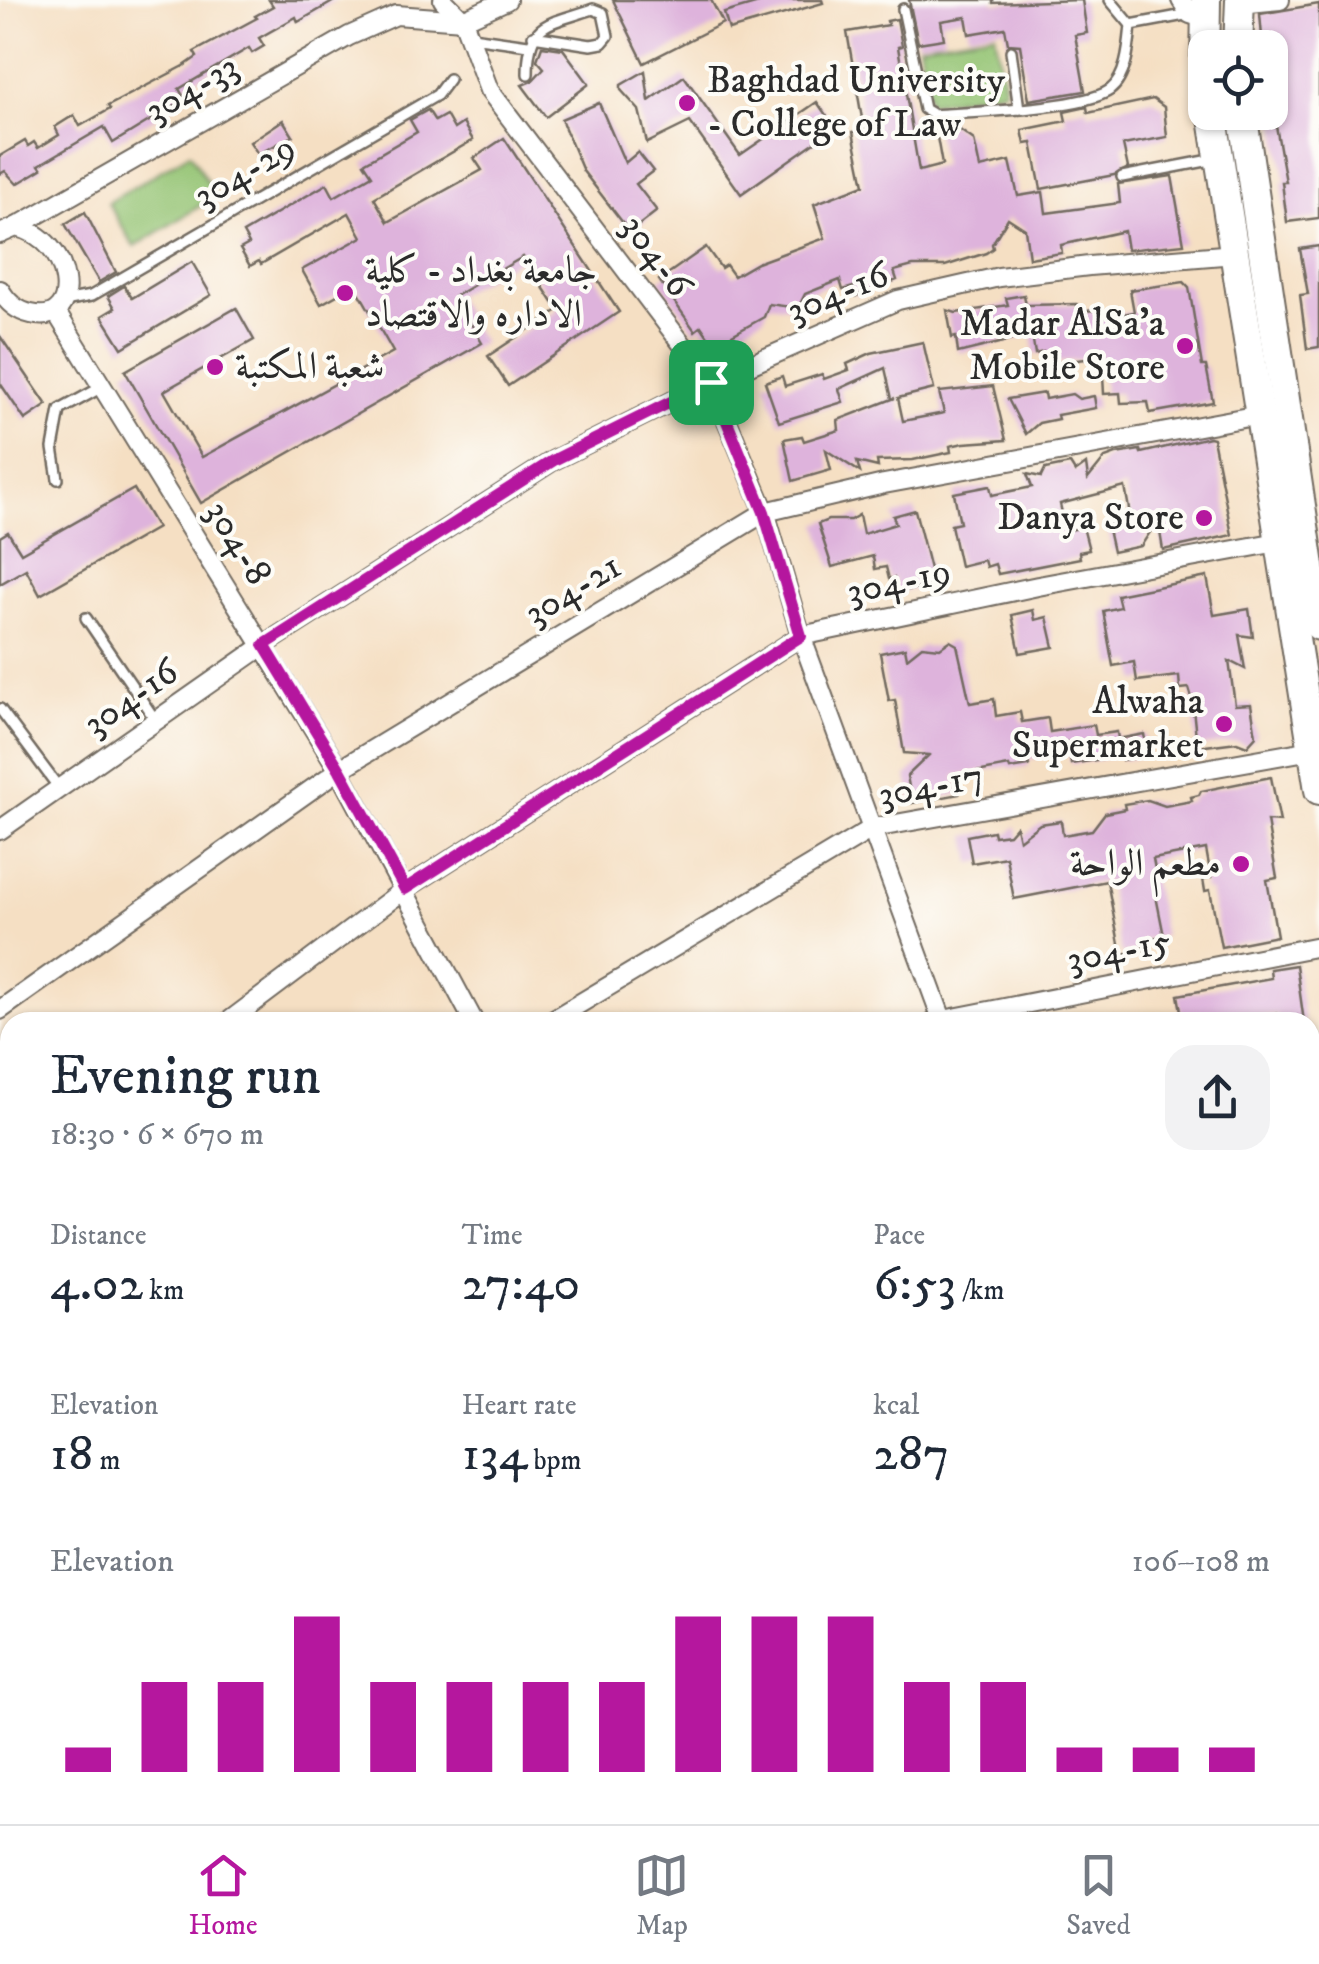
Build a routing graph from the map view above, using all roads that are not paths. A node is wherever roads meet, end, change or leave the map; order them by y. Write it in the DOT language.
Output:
graph roads {
  1 [pos="443,0"];
  2 [pos="507,0"];
  3 [pos="1110,0"];
  4 [pos="1280,0"];
  5 [pos="1239,2"];
  6 [pos="903,8"];
  7 [pos="1196,8"];
  8 [pos="1131,25"];
  9 [pos="466,29"];
  10 [pos="1238,30"];
  11 [pos="530,40"];
  12 [pos="1011,51"];
  13 [pos="528,74"];
  14 [pos="449,79"];
  15 [pos="1020,109"];
  16 [pos="1215,130"];
  17 [pos="1245,130"];
  18 [pos="1219,159"];
  19 [pos="1122,178"];
  20 [pos="5,228"];
  21 [pos="1235,254"];
  22 [pos="3,301"];
  23 [pos="60,306"];
  24 [pos="711,382"];
  25 [pos="102,387"];
  26 [pos="1259,416"];
  27 [pos="58,479"];
  28 [pos="764,512"];
  29 [pos="1278,542"];
  30 [pos="1313,545"];
  31 [pos="86,618"];
  32 [pos="1319,626"];
  33 [pos="801,636"];
  34 [pos="264,645"];
  35 [pos="0,709"];
  36 [pos="156,720"];
  37 [pos="1312,750"];
  38 [pos="340,770"];
  39 [pos="59,788"];
  40 [pos="1319,790"];
  41 [pos="872,828"];
  42 [pos="0,830"];
  43 [pos="405,889"];
  44 [pos="1319,946"];
  45 [pos="0,1010"];
  46 [pos="241,1012"];
  47 [pos="469,1012"];
  48 [pos="567,1012"];
  49 [pos="936,1012"];
  50 [pos="985,1012"];
  1 -- 9 [label="street, 304-6"];
  2 -- 9 [label="street"];
  3 -- 8 [label="lane"];
  4 -- 5 [label="street"];
  5 -- 10 [label="main road"];
  6 -- 15 [label="lane"];
  7 -- 8 [label="lane"];
  8 -- 15 [label="lane"];
  9 -- 11 [label="lane"];
  9 -- 20 [label="street, 304-33"];
  9 -- 24 [label="street, 304-6"];
  11 -- 11 [label="lane"];
  11 -- 13 [label="lane"];
  12 -- 15 [label="lane"];
  14 -- 23 [label="lane, 304-29"];
  16 -- 18 [label="main road"];
  17 -- 30 [label="main road"];
  18 -- 19 [label="lane"];
  18 -- 21 [label="main road"];
  20 -- 23 [label="street, 304-8"];
  21 -- 24 [label="street, 304-16"];
  21 -- 26 [label="main road"];
  22 -- 23 [label="street"];
  23 -- 25 [label="street, 304-8"];
  24 -- 28 [label="street, 304-6"];
  24 -- 34 [label="street, 304-16"];
  25 -- 27 [label="lane"];
  25 -- 34 [label="street, 304-8"];
  26 -- 28 [label="street, 304-21"];
  26 -- 29 [label="main road"];
  28 -- 33 [label="street, 304-6"];
  28 -- 38 [label="street, 304-21"];
  29 -- 33 [label="street, 304-19"];
  29 -- 37 [label="main road"];
  30 -- 32 [label="main road"];
  31 -- 36 [label="lane"];
  33 -- 41 [label="street, 304-6"];
  33 -- 43 [label="street, 304-19"];
  34 -- 36 [label="street, 304-16"];
  34 -- 38 [label="street, 304-8"];
  35 -- 39 [label="lane"];
  36 -- 39 [label="street, 304-16"];
  37 -- 40 [label="main road"];
  37 -- 41 [label="street, 304-17"];
  38 -- 43 [label="street, 304-8"];
  38 -- 45 [label="street, 304-21"];
  39 -- 42 [label="street, 304-16"];
  41 -- 48 [label="street, 304-17"];
  41 -- 49 [label="street, 304-6"];
  43 -- 46 [label="street, 304-19"];
  43 -- 47 [label="street, 304-8"];
  44 -- 50 [label="street, 304-15"];
}
